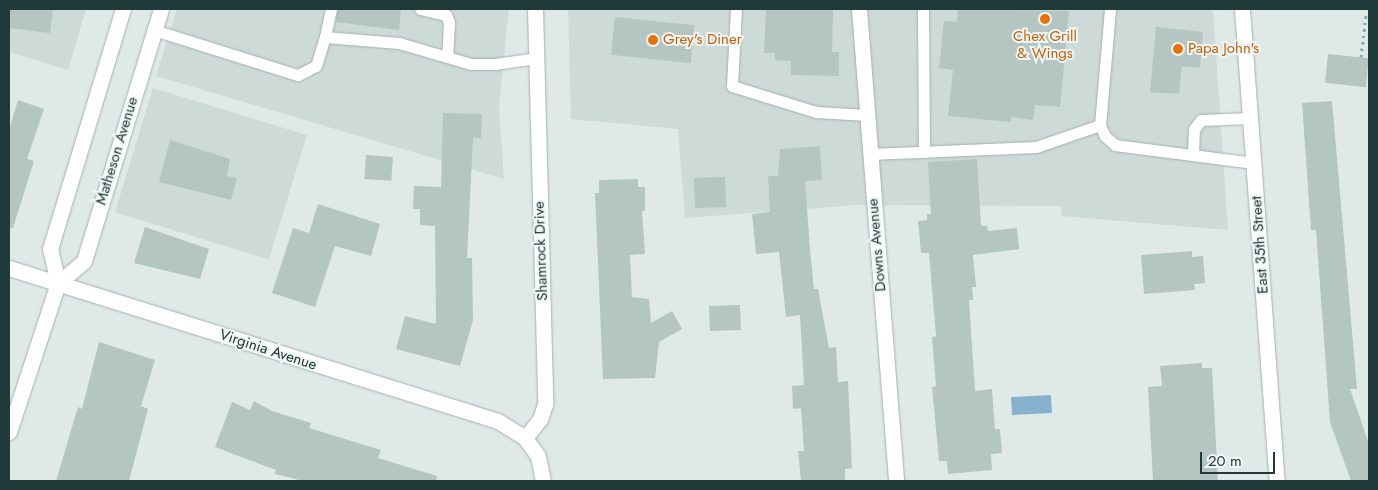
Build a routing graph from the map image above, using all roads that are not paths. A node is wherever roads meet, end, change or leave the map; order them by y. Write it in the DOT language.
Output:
graph roads {
  1 [pos="123,9"];
  2 [pos="161,9"];
  3 [pos="331,9"];
  4 [pos="420,9"];
  5 [pos="535,9"];
  6 [pos="736,9"];
  7 [pos="859,9"];
  8 [pos="923,9"];
  9 [pos="1110,9"];
  10 [pos="1242,9"];
  11 [pos="154,30"];
  12 [pos="325,37"];
  13 [pos="447,56"];
  14 [pos="536,58"];
  15 [pos="867,114"];
  16 [pos="1250,118"];
  17 [pos="1100,125"];
  18 [pos="924,152"];
  19 [pos="870,154"];
  20 [pos="1193,155"];
  21 [pos="1254,163"];
  22 [pos="9,268"];
  23 [pos="58,283"];
  24 [pos="9,432"];
  25 [pos="525,438"];
  26 [pos="543,481"];
  27 [pos="896,481"];
  28 [pos="1277,481"];
  1 -- 23 [label="street"];
  2 -- 11 [label="street, Matheson Avenue"];
  3 -- 12 [label="lane"];
  4 -- 13 [label="lane"];
  5 -- 14 [label="street, Shamrock Drive"];
  6 -- 15 [label="lane"];
  7 -- 15 [label="street, Downs Avenue"];
  8 -- 18 [label="lane"];
  9 -- 17 [label="lane"];
  10 -- 16 [label="street, East 35th Street"];
  11 -- 12 [label="lane"];
  11 -- 23 [label="street, Matheson Avenue"];
  12 -- 13 [label="lane"];
  13 -- 14 [label="lane"];
  14 -- 25 [label="street, Shamrock Drive"];
  15 -- 19 [label="street, Downs Avenue"];
  16 -- 20 [label="lane"];
  16 -- 21 [label="street, East 35th Street"];
  17 -- 18 [label="lane"];
  17 -- 20 [label="lane"];
  18 -- 19 [label="lane"];
  19 -- 27 [label="street, Downs Avenue"];
  20 -- 21 [label="lane"];
  21 -- 28 [label="street, East 35th Street"];
  22 -- 23 [label="street, Virginia Avenue"];
  23 -- 24 [label="street"];
  23 -- 25 [label="street, Virginia Avenue"];
  25 -- 26 [label="street"];
}
